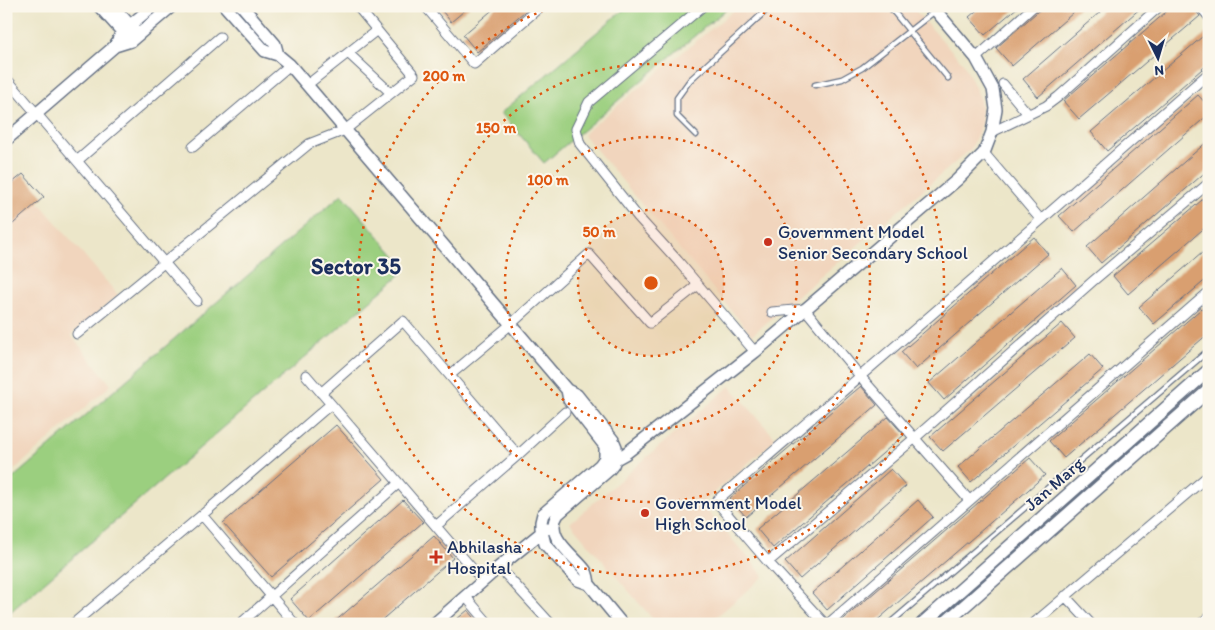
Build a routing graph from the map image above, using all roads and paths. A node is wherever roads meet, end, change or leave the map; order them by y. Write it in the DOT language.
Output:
graph roads {
  1 [pos="99,6"];
  2 [pos="113,6"];
  3 [pos="153,6"];
  4 [pos="172,6"];
  5 [pos="225,6"];
  6 [pos="242,6"];
  7 [pos="358,6"];
  8 [pos="425,6"];
  9 [pos="541,6"];
  10 [pos="703,6"];
  11 [pos="771,6"];
  12 [pos="889,6"];
  13 [pos="1034,6"];
  14 [pos="1160,6"];
  15 [pos="1200,6"];
  16 [pos="934,8"];
  17 [pos="1209,17"];
  18 [pos="126,29"];
  19 [pos="377,30"];
  20 [pos="910,31"];
  21 [pos="220,37"];
  22 [pos="135,38"];
  23 [pos="115,46"];
  24 [pos="348,53"];
  25 [pos="278,55"];
  26 [pos="976,58"];
  27 [pos="290,65"];
  28 [pos="1209,72"];
  29 [pos="6,78"];
  30 [pos="948,78"];
  31 [pos="1003,84"];
  32 [pos="307,85"];
  33 [pos="815,85"];
  34 [pos="391,93"];
  35 [pos="37,113"];
  36 [pos="1028,114"];
  37 [pos="345,130"];
  38 [pos="992,132"];
  39 [pos="696,135"];
  40 [pos="6,140"];
  41 [pos="193,147"];
  42 [pos="984,153"];
  43 [pos="77,161"];
  44 [pos="1209,182"];
  45 [pos="1041,220"];
  46 [pos="164,262"];
  47 [pos="698,285"];
  48 [pos="1209,292"];
  49 [pos="198,301"];
  50 [pos="805,309"];
  51 [pos="772,312"];
  52 [pos="510,325"];
  53 [pos="77,334"];
  54 [pos="1209,350"];
  55 [pos="755,352"];
  56 [pos="1209,370"];
  57 [pos="306,375"];
  58 [pos="450,375"];
  59 [pos="860,376"];
  60 [pos="1209,390"];
  61 [pos="321,393"];
  62 [pos="331,404"];
  63 [pos="565,412"];
  64 [pos="914,438"];
  65 [pos="518,455"];
  66 [pos="610,458"];
  67 [pos="1209,476"];
  68 [pos="399,483"];
  69 [pos="969,500"];
  70 [pos="202,515"];
  71 [pos="554,522"];
  72 [pos="436,526"];
  73 [pos="542,532"];
  74 [pos="768,562"];
  75 [pos="499,567"];
  76 [pos="483,581"];
  77 [pos="589,584"];
  78 [pos="271,596"];
  79 [pos="465,596"];
  80 [pos="1066,596"];
  81 [pos="1209,617"];
  82 [pos="73,624"];
  83 [pos="240,624"];
  84 [pos="295,624"];
  85 [pos="434,624"];
  86 [pos="489,624"];
  87 [pos="551,624"];
  88 [pos="622,624"];
  89 [pos="826,624"];
  90 [pos="890,624"];
  91 [pos="922,624"];
  92 [pos="944,624"];
  93 [pos="1034,624"];
  94 [pos="1091,624"];
  95 [pos="1201,624"];
  1 -- 18 [label="street"];
  2 -- 18 [label="street"];
  3 -- 18 [label="street"];
  4 -- 22 [label="street"];
  5 -- 25 [label="street"];
  6 -- 25 [label="street"];
  7 -- 19 [label="street"];
  8 -- 9 [label="street"];
  10 -- 47 [label="street"];
  11 -- 39 [label="lane"];
  12 -- 20 [label="lane"];
  13 -- 26 [label="street"];
  14 -- 36 [label="street"];
  15 -- 17 [label="street"];
  16 -- 20 [label="lane"];
  16 -- 26 [label="street"];
  18 -- 22 [label="street"];
  18 -- 23 [label="street"];
  19 -- 24 [label="street"];
  19 -- 34 [label="street"];
  20 -- 30 [label="lane"];
  20 -- 33 [label="lane"];
  21 -- 43 [label="street"];
  22 -- 23 [label="street"];
  23 -- 35 [label="street"];
  24 -- 32 [label="street"];
  24 -- 34 [label="street"];
  25 -- 27 [label="street"];
  26 -- 38 [label="street"];
  27 -- 32 [label="street"];
  27 -- 41 [label="street"];
  28 -- 45 [label="street"];
  29 -- 35 [label="street"];
  31 -- 36 [label="street"];
  32 -- 37 [label="street"];
  34 -- 37 [label="street"];
  35 -- 40 [label="street"];
  35 -- 43 [label="street"];
  36 -- 38 [label="street"];
  37 -- 46 [label="street"];
  37 -- 52 [label="street"];
  38 -- 42 [label="street"];
  42 -- 45 [label="street"];
  42 -- 50 [label="street"];
  43 -- 46 [label="street"];
  44 -- 64 [label="street"];
  45 -- 59 [label="street"];
  46 -- 49 [label="street"];
  46 -- 53 [label="street"];
  47 -- 52 [label="street"];
  47 -- 55 [label="street"];
  48 -- 69 [label="street"];
  50 -- 51 [label="street"];
  50 -- 55 [label="street"];
  50 -- 59 [label="street"];
  52 -- 58 [label="street"];
  52 -- 66 [label="street"];
  54 -- 90 [label="lane"];
  55 -- 66 [label="street"];
  56 -- 91 [label="main road, Jan Marg"];
  57 -- 61 [label="street"];
  58 -- 61 [label="street"];
  58 -- 65 [label="street"];
  59 -- 64 [label="street"];
  59 -- 74 [label="street"];
  60 -- 92 [label="main road, Jan Marg"];
  61 -- 62 [label="street"];
  62 -- 68 [label="street"];
  62 -- 70 [label="street"];
  63 -- 65 [label="street"];
  64 -- 69 [label="street"];
  64 -- 74 [label="street"];
  65 -- 72 [label="street"];
  66 -- 71 [label="street"];
  66 -- 73 [label="street"];
  67 -- 80 [label="street"];
  68 -- 72 [label="street"];
  68 -- 78 [label="street"];
  69 -- 89 [label="street"];
  70 -- 78 [label="street"];
  70 -- 82 [label="street"];
  71 -- 73 [label="street"];
  71 -- 77 [label="street"];
  72 -- 76 [label="street"];
  73 -- 75 [label="street"];
  73 -- 77 [label="street"];
  74 -- 89 [label="street"];
  75 -- 76 [label="street"];
  75 -- 87 [label="street"];
  76 -- 79 [label="street"];
  77 -- 88 [label="street"];
  78 -- 83 [label="street"];
  78 -- 84 [label="street"];
  79 -- 85 [label="street"];
  79 -- 86 [label="street"];
  80 -- 93 [label="street"];
  80 -- 94 [label="street"];
  81 -- 95 [label="street"];
}
